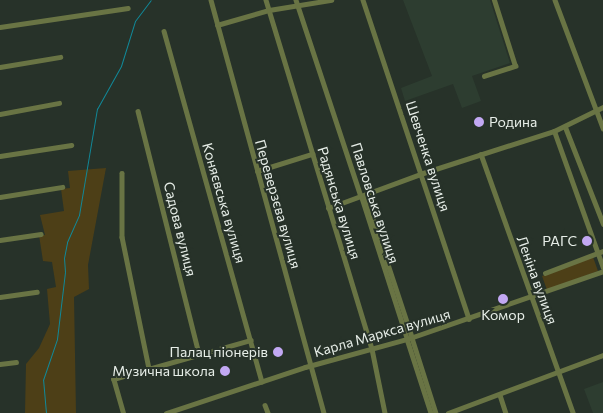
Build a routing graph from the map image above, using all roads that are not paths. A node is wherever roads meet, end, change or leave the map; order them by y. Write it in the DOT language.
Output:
graph roads {
  1 [pos="211,0"];
  2 [pos="266,0"];
  3 [pos="331,0"];
  4 [pos="363,0"];
  5 [pos="494,0"];
  6 [pos="555,0"];
  7 [pos="296,2"];
  8 [pos="128,8"];
  9 [pos="269,10"];
  10 [pos="217,25"];
  11 [pos="0,26"];
  12 [pos="164,31"];
  13 [pos="60,57"];
  14 [pos="0,67"];
  15 [pos="484,76"];
  16 [pos="59,104"];
  17 [pos="603,107"];
  18 [pos="596,110"];
  19 [pos="138,111"];
  20 [pos="0,114"];
  21 [pos="565,126"];
  22 [pos="603,128"];
  23 [pos="554,131"];
  24 [pos="71,145"];
  25 [pos="312,154"];
  26 [pos="481,154"];
  27 [pos="0,156"];
  28 [pos="257,170"];
  29 [pos="122,173"];
  30 [pos="423,173"];
  31 [pos="62,187"];
  32 [pos="363,196"];
  33 [pos="0,197"];
  34 [pos="328,208"];
  35 [pos="603,224"];
  36 [pos="41,234"];
  37 [pos="0,240"];
  38 [pos="600,252"];
  39 [pos="603,269"];
  40 [pos="545,273"];
  41 [pos="37,292"];
  42 [pos="0,297"];
  43 [pos="531,298"];
  44 [pos="470,319"];
  45 [pos="410,339"];
  46 [pos="251,340"];
  47 [pos="372,349"];
  48 [pos="199,353"];
  49 [pos="603,355"];
  50 [pos="16,362"];
  51 [pos="0,364"];
  52 [pos="312,365"];
  53 [pos="149,368"];
  54 [pos="558,372"];
  55 [pos="262,382"];
  56 [pos="500,395"];
  57 [pos="265,405"];
  58 [pos="123,413"];
  59 [pos="166,413"];
  60 [pos="268,413"];
  61 [pos="324,413"];
  62 [pos="385,413"];
  63 [pos="431,413"];
  64 [pos="436,413"];
  65 [pos="448,413"];
  66 [pos="506,413"];
  67 [pos="572,413"];
  1 -- 10 [label="street, Переверзєва вулиця"];
  2 -- 9 [label="street, Радянська вулиця"];
  3 -- 7 [label="street"];
  4 -- 30 [label="street, Шевченка вулиця"];
  5 -- 15 [label="street"];
  6 -- 18 [label="street"];
  7 -- 9 [label="street"];
  7 -- 32 [label="street, Павловська вулиця"];
  8 -- 11 [label="street"];
  9 -- 10 [label="street"];
  9 -- 25 [label="street, Радянська вулиця"];
  10 -- 28 [label="street, Переверзєва вулиця"];
  12 -- 46 [label="street, Коняєвська вулиця"];
  13 -- 14 [label="street"];
  16 -- 20 [label="street"];
  17 -- 18 [label="street"];
  18 -- 21 [label="street"];
  18 -- 22 [label="street"];
  19 -- 48 [label="street, Садова вулиця"];
  21 -- 23 [label="street"];
  21 -- 35 [label="street"];
  23 -- 26 [label="street"];
  23 -- 38 [label="street"];
  24 -- 27 [label="street"];
  25 -- 28 [label="street"];
  25 -- 34 [label="street, Радянська вулиця"];
  26 -- 30 [label="street"];
  26 -- 43 [label="street, Леніна вулиця"];
  28 -- 52 [label="street, Переверзєва вулиця"];
  29 -- 53 [label="street"];
  30 -- 32 [label="street"];
  30 -- 44 [label="street, Шевченка вулиця"];
  31 -- 33 [label="street"];
  32 -- 34 [label="street"];
  32 -- 45 [label="street, Павловська вулиця"];
  34 -- 47 [label="street, Радянська вулиця"];
  36 -- 37 [label="street"];
  38 -- 39 [label="street"];
  38 -- 40 [label="street"];
  39 -- 43 [label="street, Карла Маркса вулиця"];
  41 -- 42 [label="street"];
  43 -- 44 [label="street, Карла Маркса вулиця"];
  43 -- 54 [label="street, Леніна вулиця"];
  44 -- 45 [label="street, Карла Маркса вулиця"];
  45 -- 47 [label="street, Карла Маркса вулиця"];
  45 -- 63 [label="street, Павловська вулиця"];
  45 -- 64 [label="street, Павловська вулиця"];
  46 -- 48 [label="street"];
  46 -- 55 [label="street, Коняєвська вулиця"];
  47 -- 52 [label="street, Карла Маркса вулиця"];
  47 -- 62 [label="street, Радянська вулиця"];
  48 -- 53 [label="street"];
  49 -- 54 [label="street"];
  50 -- 51 [label="street"];
  52 -- 55 [label="street, Карла Маркса вулиця"];
  52 -- 61 [label="street, Переверзєва вулиця"];
  53 -- 58 [label="street"];
  54 -- 56 [label="street"];
  54 -- 67 [label="street, Леніна вулиця"];
  55 -- 59 [label="street, Карла Маркса вулиця"];
  56 -- 65 [label="street"];
  56 -- 66 [label="street"];
  57 -- 60 [label="street"];
}
